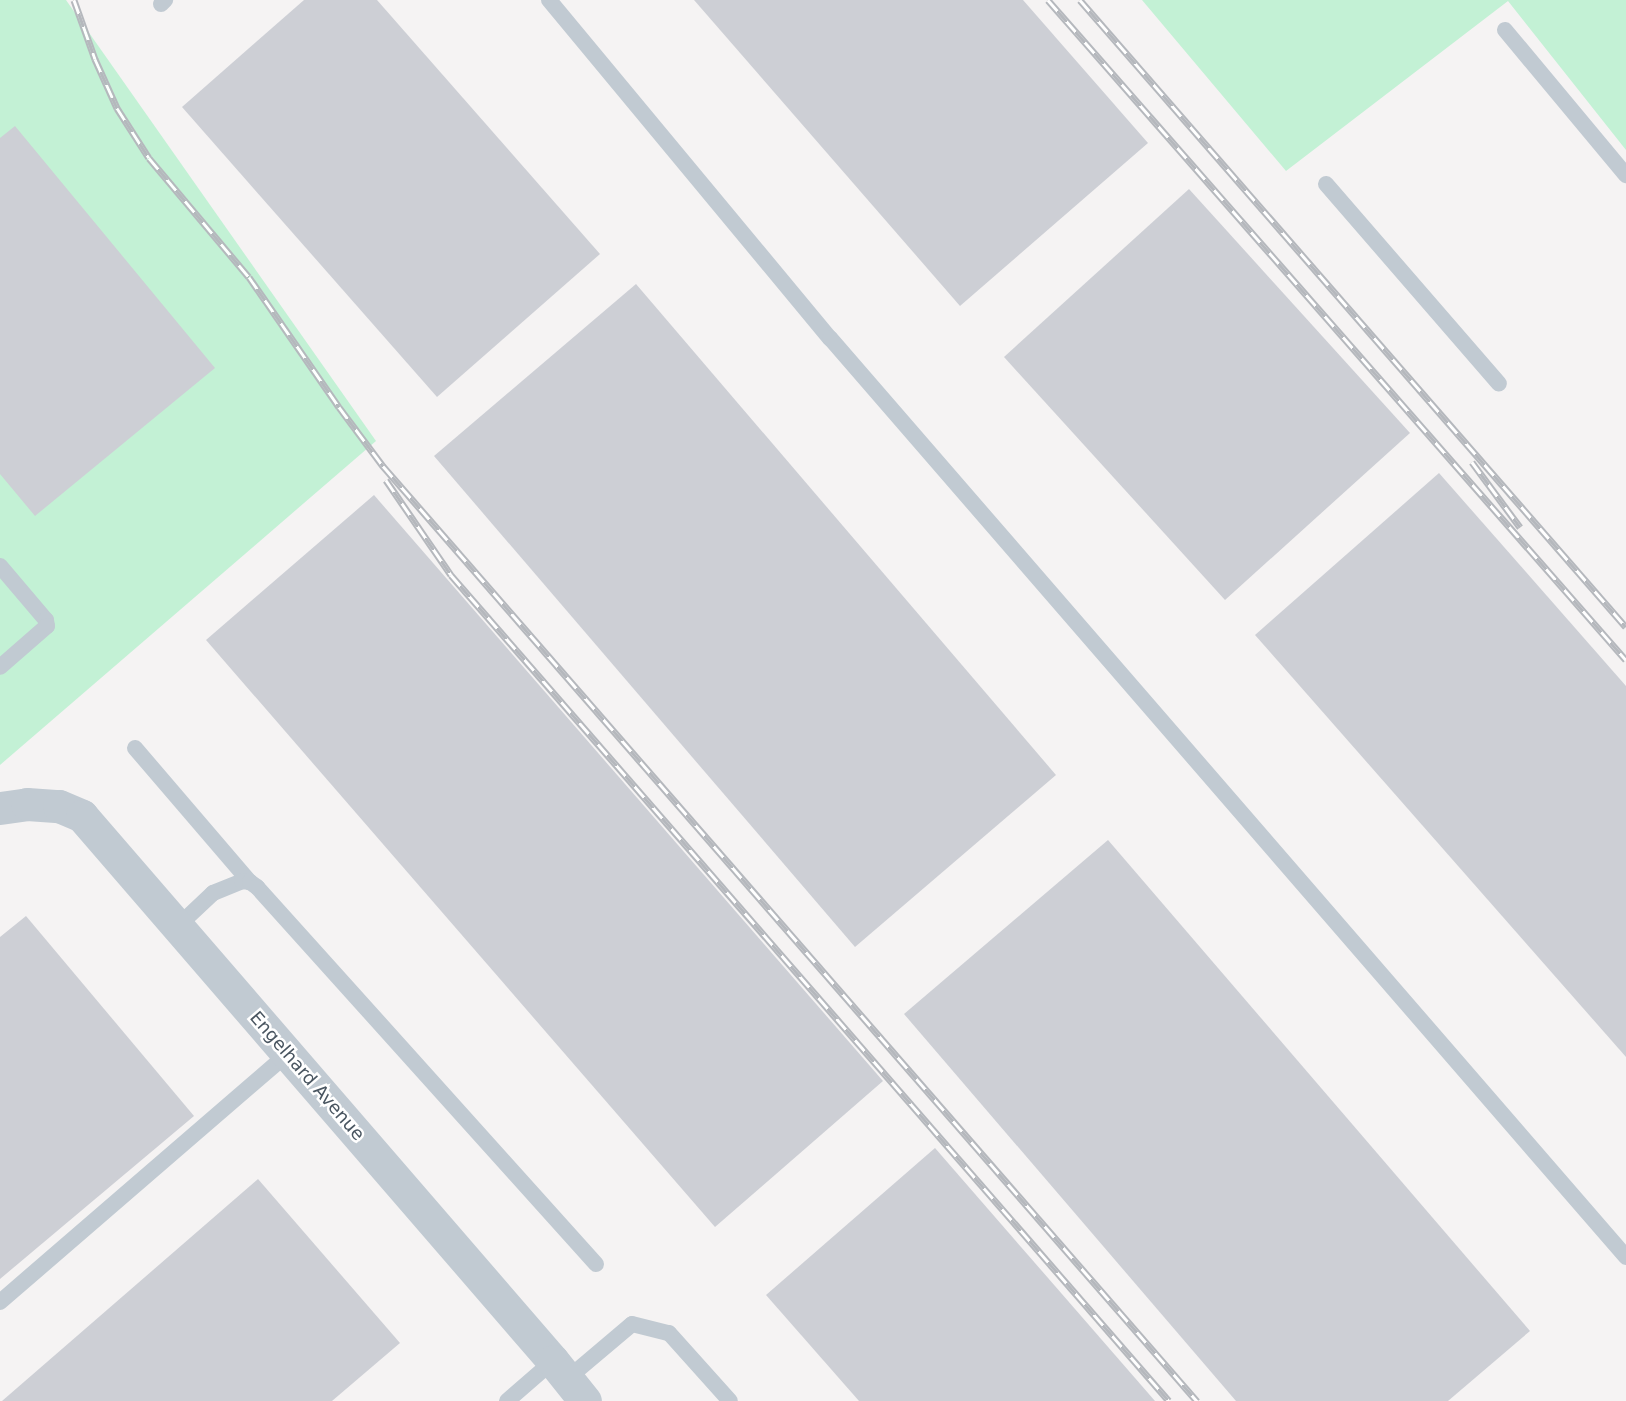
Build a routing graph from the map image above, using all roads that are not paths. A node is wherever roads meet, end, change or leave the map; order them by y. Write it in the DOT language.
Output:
graph roads {
  1 [pos="549,0"];
  2 [pos="1505,30"];
  3 [pos="1626,175"];
  4 [pos="1326,184"];
  5 [pos="1499,384"];
  6 [pos="0,566"];
  7 [pos="0,667"];
  8 [pos="135,748"];
  9 [pos="0,808"];
  10 [pos="250,882"];
  11 [pos="178,926"];
  12 [pos="287,1054"];
  13 [pos="1623,1249"];
  14 [pos="596,1264"];
  15 [pos="0,1302"];
  16 [pos="569,1380"];
  17 [pos="507,1401"];
  18 [pos="730,1401"];
  1 -- 13 [label="lane"];
  2 -- 3 [label="lane"];
  4 -- 5 [label="lane"];
  6 -- 7 [label="lane"];
  8 -- 10 [label="lane"];
  9 -- 11 [label="street, Engelhard Avenue"];
  10 -- 11 [label="lane"];
  10 -- 14 [label="lane"];
  11 -- 12 [label="street, Engelhard Avenue"];
  12 -- 15 [label="lane"];
  12 -- 16 [label="street, Engelhard Avenue"];
  16 -- 17 [label="lane"];
  16 -- 18 [label="lane"];
}
